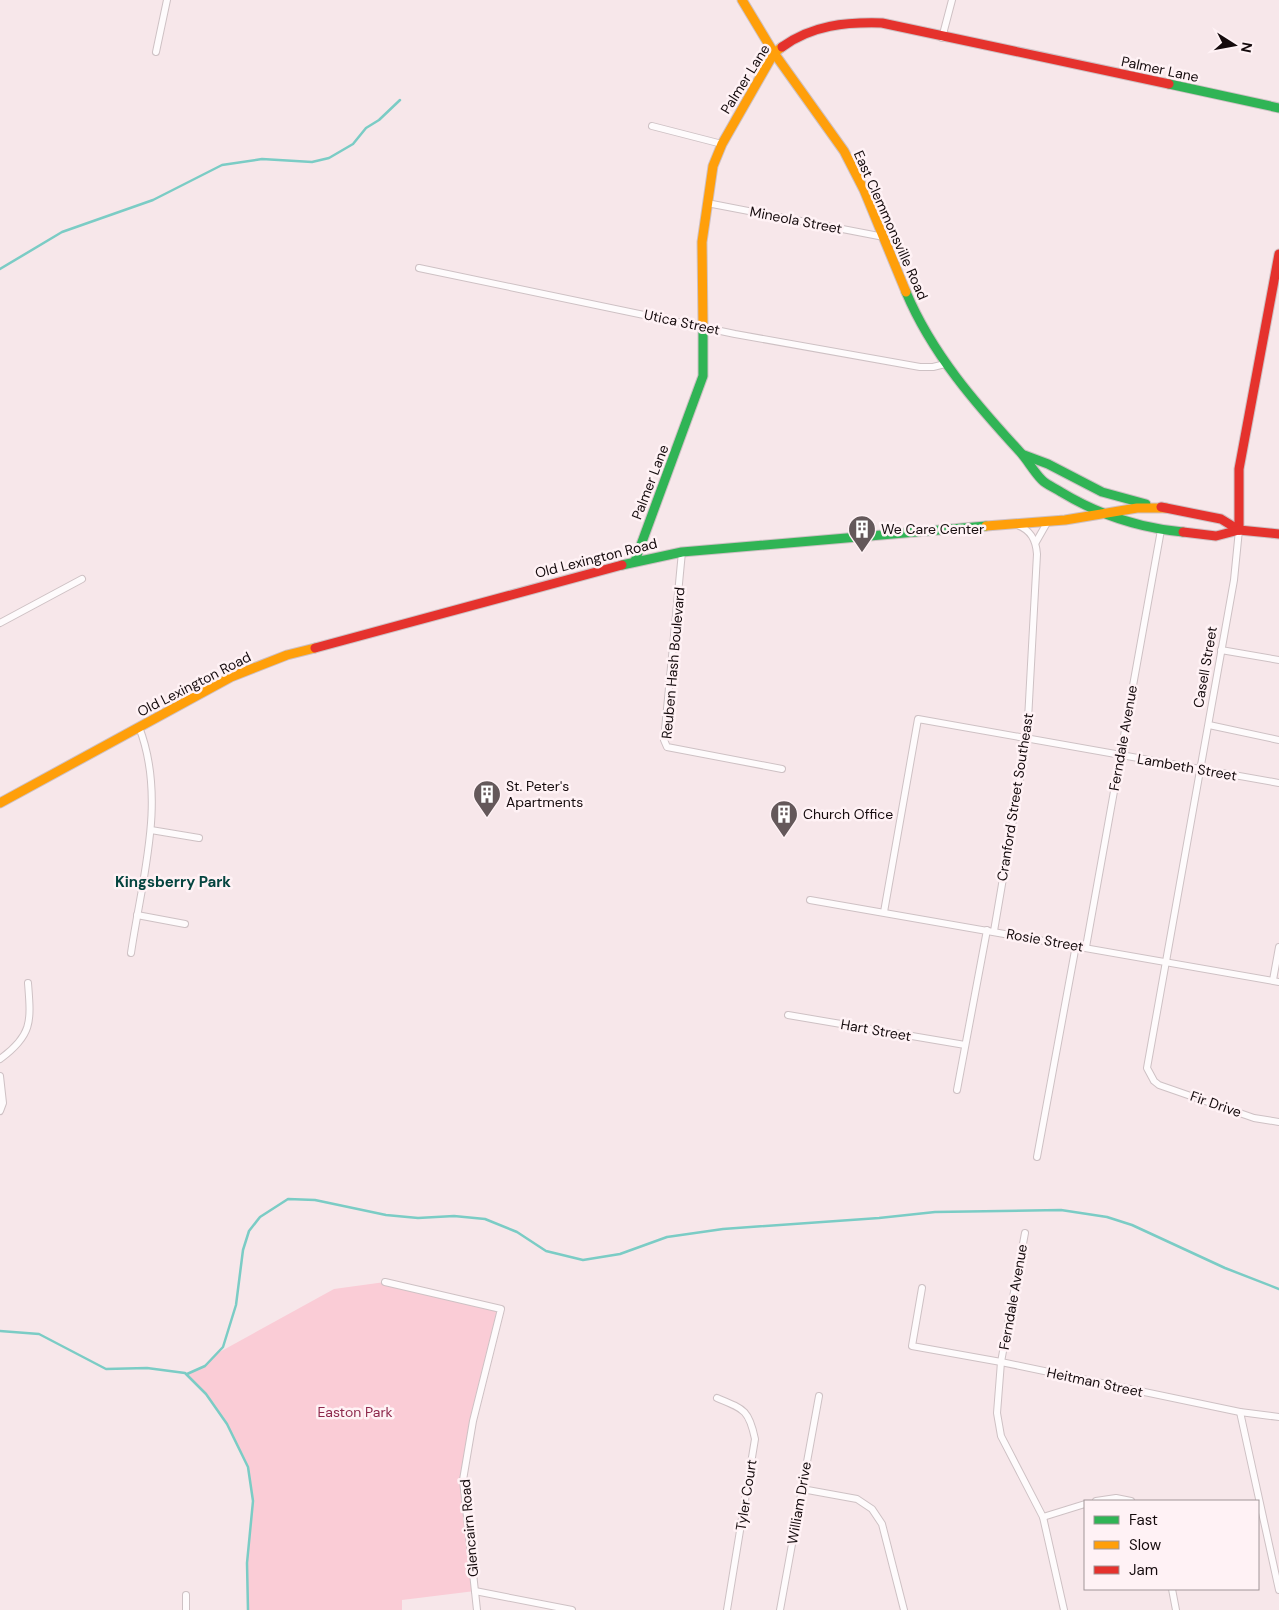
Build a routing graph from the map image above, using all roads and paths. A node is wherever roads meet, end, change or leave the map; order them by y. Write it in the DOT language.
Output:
graph roads {
  1 [pos="167,0"];
  2 [pos="742,0"];
  3 [pos="952,0"];
  4 [pos="942,38"];
  5 [pos="156,52"];
  6 [pos="774,53"];
  7 [pos="1279,108"];
  8 [pos="652,126"];
  9 [pos="722,144"];
  10 [pos="707,203"];
  11 [pos="884,237"];
  12 [pos="1279,254"];
  13 [pos="419,268"];
  14 [pos="702,327"];
  15 [pos="945,364"];
  16 [pos="1023,455"];
  17 [pos="1166,508"];
  18 [pos="1105,514"];
  19 [pos="1048,521"];
  20 [pos="1013,524"];
  21 [pos="1161,530"];
  22 [pos="1239,530"];
  23 [pos="1279,534"];
  24 [pos="1036,542"];
  25 [pos="682,552"];
  26 [pos="635,561"];
  27 [pos="82,578"];
  28 [pos="0,623"];
  29 [pos="1221,650"];
  30 [pos="1279,660"];
  31 [pos="1209,725"];
  32 [pos="139,726"];
  33 [pos="1027,738"];
  34 [pos="1279,740"];
  35 [pos="1120,754"];
  36 [pos="782,769"];
  37 [pos="1201,770"];
  38 [pos="1279,783"];
  39 [pos="0,803"];
  40 [pos="151,830"];
  41 [pos="199,838"];
  42 [pos="810,900"];
  43 [pos="884,912"];
  44 [pos="137,914"];
  45 [pos="185,924"];
  46 [pos="990,931"];
  47 [pos="1076,945"];
  48 [pos="1086,947"];
  49 [pos="1279,947"];
  50 [pos="131,952"];
  51 [pos="1165,960"];
  52 [pos="1276,981"];
  53 [pos="28,983"];
  54 [pos="788,1014"];
  55 [pos="965,1044"];
  56 [pos="0,1059"];
  57 [pos="0,1076"];
  58 [pos="1154,1082"];
  59 [pos="957,1090"];
  60 [pos="0,1111"];
  61 [pos="1279,1122"];
  62 [pos="1037,1157"];
  63 [pos="1025,1233"];
  64 [pos="385,1282"];
  65 [pos="922,1288"];
  66 [pos="1001,1362"];
  67 [pos="819,1396"];
  68 [pos="718,1398"];
  69 [pos="1240,1412"];
  70 [pos="1279,1417"];
  71 [pos="802,1489"];
  72 [pos="1103,1500"];
  73 [pos="1126,1500"];
  74 [pos="1084,1504"];
  75 [pos="1043,1517"];
  76 [pos="1172,1590"];
  77 [pos="1279,1590"];
  78 [pos="475,1591"];
  79 [pos="186,1595"];
  80 [pos="186,1610"];
  81 [pos="477,1610"];
  82 [pos="572,1610"];
  83 [pos="727,1610"];
  84 [pos="780,1610"];
  85 [pos="904,1610"];
  86 [pos="1064,1610"];
  87 [pos="1176,1610"];
  1 -- 5 [label="street"];
  2 -- 6 [label="street, East Clemmonsville Road"];
  3 -- 4 [label="street"];
  4 -- 6 [label="street, Palmer Lane"];
  4 -- 7 [label="street, Palmer Lane"];
  6 -- 9 [label="street, Palmer Lane"];
  6 -- 11 [label="street, East Clemmonsville Road"];
  8 -- 9 [label="street"];
  9 -- 10 [label="street, Palmer Lane"];
  10 -- 11 [label="street, Mineola Street"];
  10 -- 14 [label="street, Palmer Lane"];
  11 -- 15 [label="street, East Clemmonsville Road"];
  12 -- 22 [label="street, Casell Street"];
  13 -- 14 [label="street, Utica Street"];
  14 -- 15 [label="street, Utica Street"];
  14 -- 26 [label="street, Palmer Lane"];
  15 -- 16 [label="street, East Clemmonsville Road"];
  16 -- 17 [label="street, East Clemmonsville Road"];
  16 -- 18 [label="street, East Clemmonsville Road"];
  17 -- 18 [label="street"];
  17 -- 22 [label="street, Old Lexington Road"];
  18 -- 19 [label="street, Old Lexington Road"];
  18 -- 21 [label="street, Old Lexington Road"];
  19 -- 20 [label="street, Old Lexington Road"];
  19 -- 24 [label="street"];
  20 -- 24 [label="street"];
  20 -- 25 [label="street, Old Lexington Road"];
  21 -- 22 [label="street, Old Lexington Road"];
  21 -- 35 [label="street, Ferndale Avenue"];
  22 -- 23 [label="street, Old Lexington Road"];
  22 -- 29 [label="street, Casell Street"];
  24 -- 33 [label="street, Cranford Street Southeast"];
  25 -- 26 [label="street, Old Lexington Road"];
  25 -- 36 [label="street, Reuben Hash Boulevard"];
  26 -- 32 [label="street, Old Lexington Road"];
  27 -- 28 [label="street"];
  29 -- 30 [label="street"];
  29 -- 31 [label="street, Casell Street"];
  31 -- 34 [label="street"];
  31 -- 37 [label="street, Casell Street"];
  32 -- 39 [label="street, Old Lexington Road"];
  32 -- 40 [label="street"];
  33 -- 35 [label="street, Lambeth Street"];
  33 -- 43 [label="street, Lambeth Street"];
  33 -- 46 [label="street, Cranford Street Southeast"];
  35 -- 37 [label="street, Lambeth Street"];
  35 -- 48 [label="street, Ferndale Avenue"];
  37 -- 38 [label="street, Lambeth Street"];
  37 -- 51 [label="street, Casell Street"];
  40 -- 41 [label="street"];
  40 -- 44 [label="street"];
  42 -- 43 [label="street, Rosie Street"];
  43 -- 46 [label="street, Rosie Street"];
  44 -- 45 [label="street"];
  44 -- 50 [label="street"];
  46 -- 47 [label="street, Rosie Street"];
  46 -- 55 [label="street, Cranford Street Southeast"];
  47 -- 48 [label="street, Rosie Street"];
  47 -- 62 [label="street"];
  48 -- 51 [label="street, Rosie Street"];
  49 -- 52 [label="street"];
  51 -- 52 [label="street, Rosie Street"];
  51 -- 58 [label="street, Casell Street"];
  53 -- 56 [label="street"];
  54 -- 55 [label="street, Hart Street"];
  55 -- 59 [label="street, Cranford Street Southeast"];
  57 -- 60 [label="street"];
  58 -- 61 [label="street, Fir Drive"];
  63 -- 66 [label="street, Ferndale Avenue"];
  64 -- 78 [label="street, Glencairn Road"];
  65 -- 66 [label="street, Heitman Street"];
  66 -- 69 [label="street, Heitman Street"];
  66 -- 75 [label="street, Ferndale Avenue"];
  67 -- 71 [label="street, William Drive"];
  68 -- 83 [label="street, Tyler Court"];
  69 -- 70 [label="street, Heitman Street"];
  69 -- 77 [label="street"];
  71 -- 84 [label="street, William Drive"];
  71 -- 85 [label="street"];
  72 -- 73 [label="street"];
  74 -- 75 [label="street"];
  75 -- 86 [label="street, Ferndale Avenue"];
  76 -- 87 [label="street"];
  78 -- 81 [label="street, Glencairn Road"];
  78 -- 82 [label="street"];
  79 -- 80 [label="street"];
}
